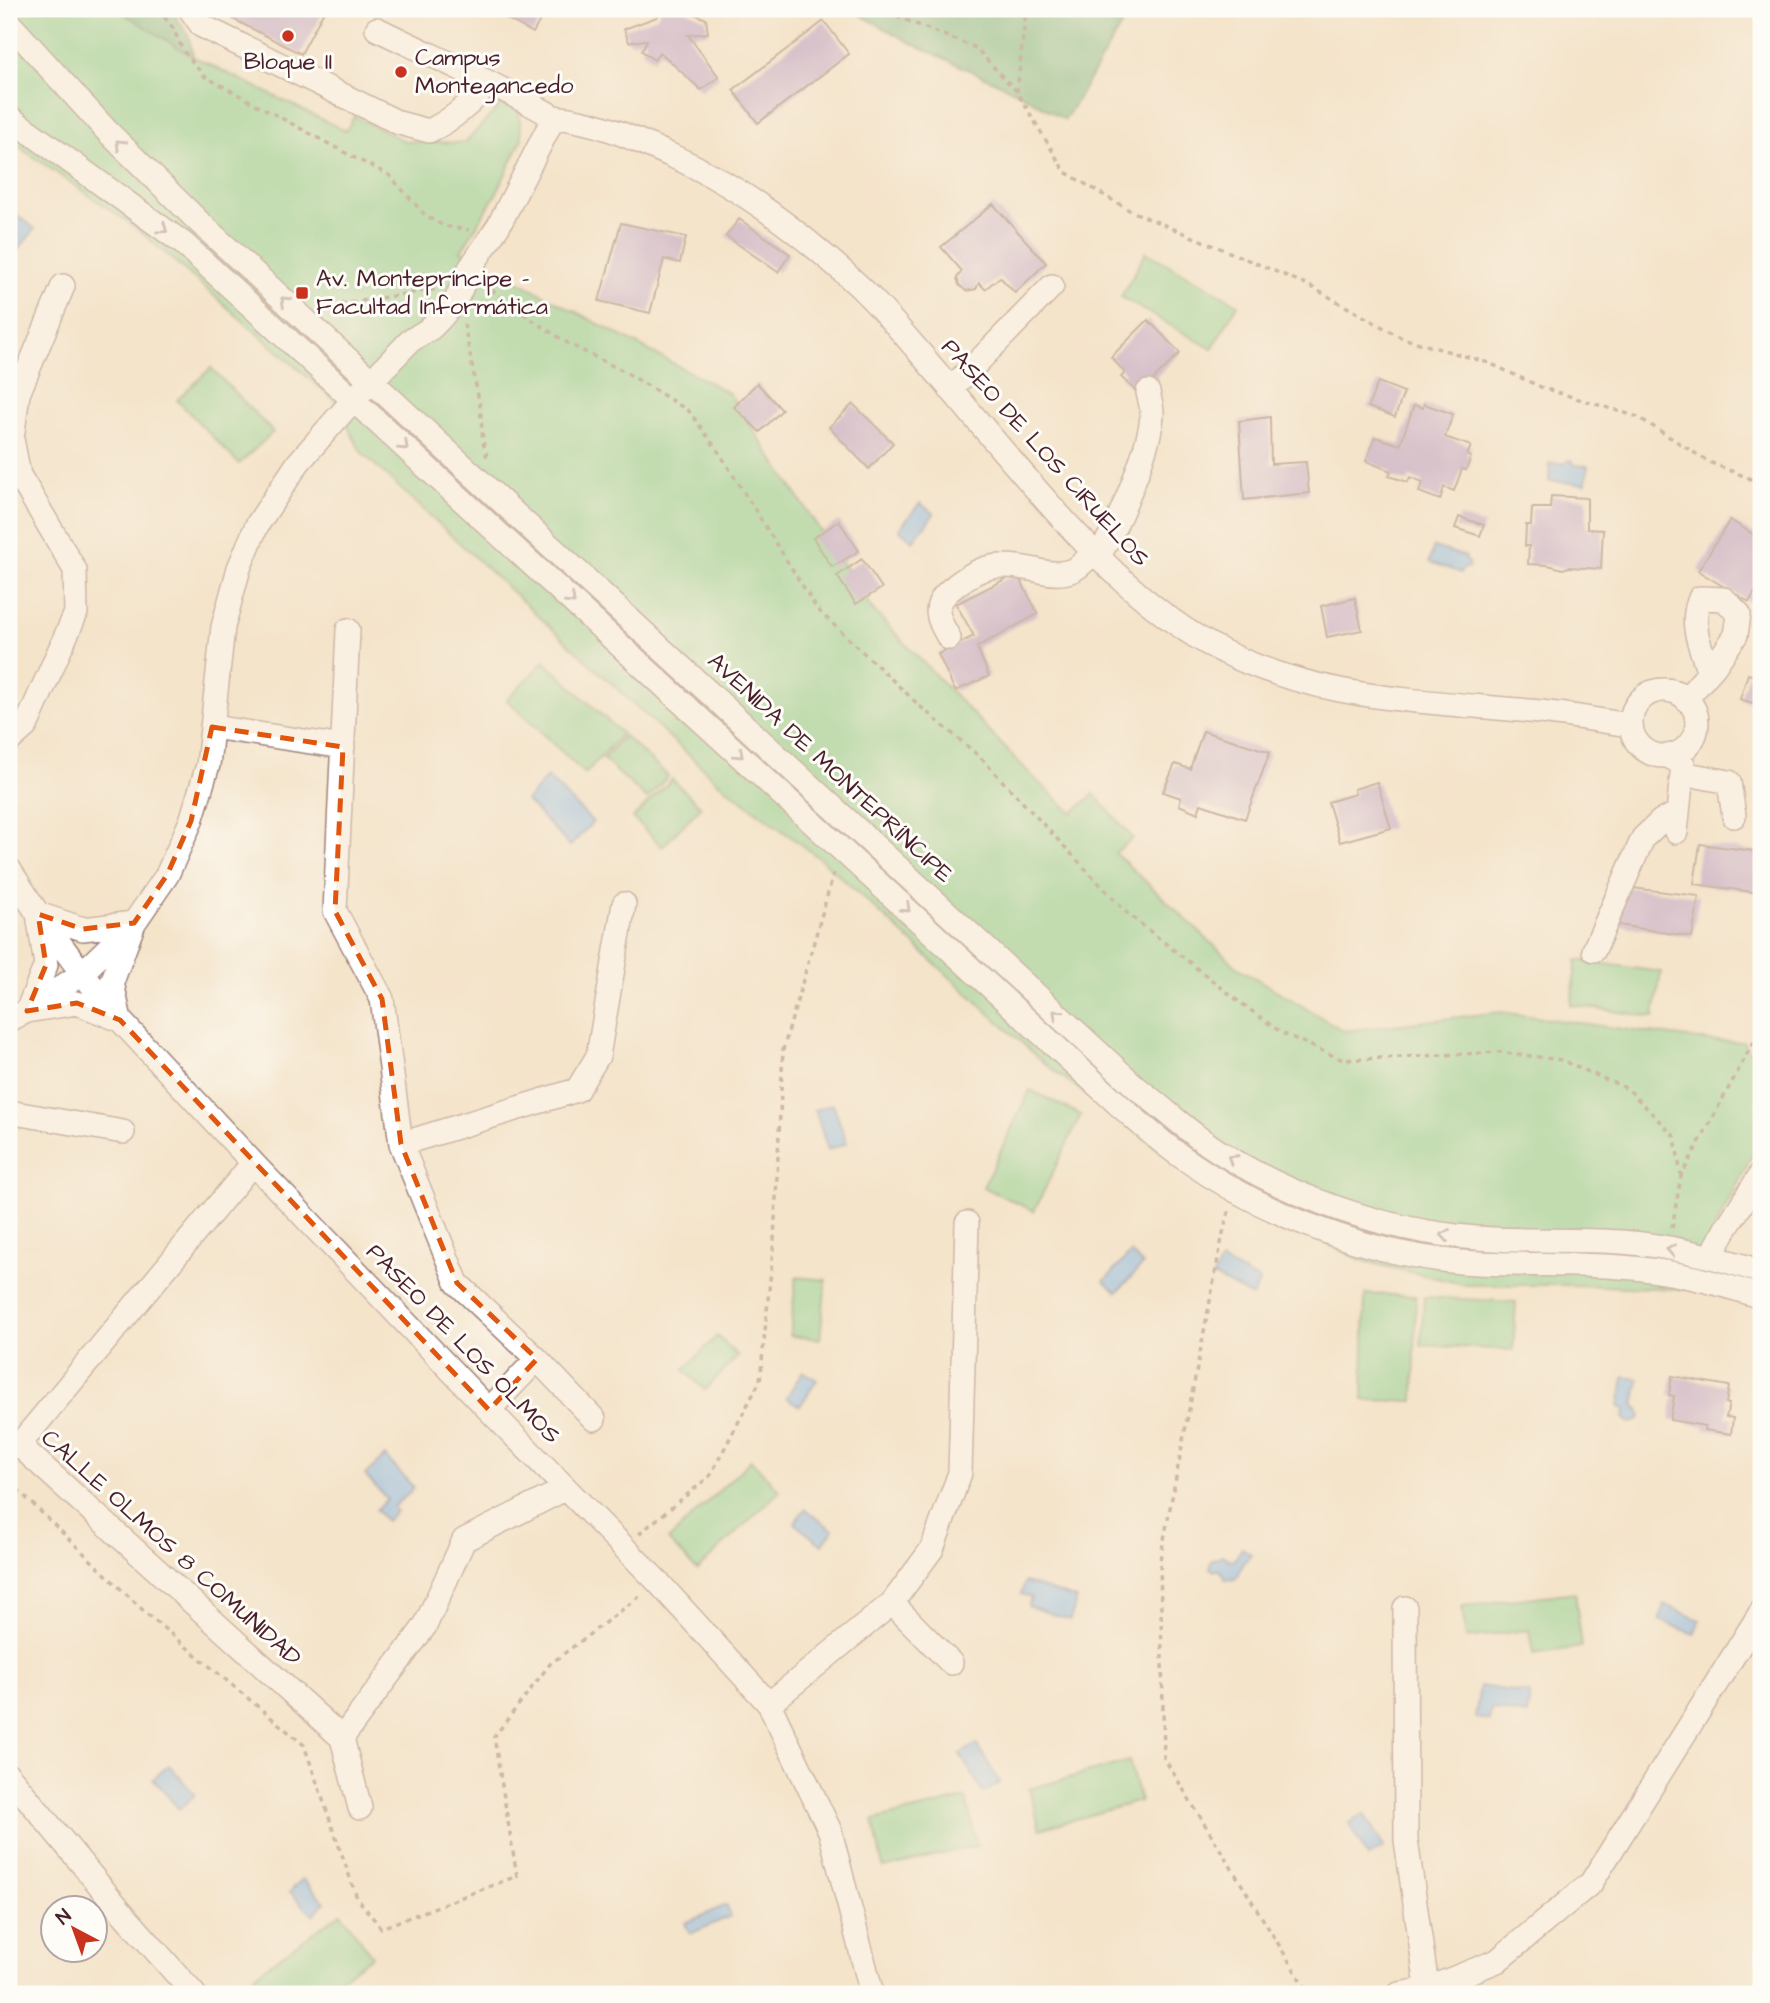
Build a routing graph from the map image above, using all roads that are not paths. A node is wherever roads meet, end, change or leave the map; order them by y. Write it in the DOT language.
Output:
graph roads {
  1 [pos="190,9"];
  2 [pos="9,23"];
  3 [pos="377,29"];
  4 [pos="488,83"];
  5 [pos="9,117"];
  6 [pos="554,117"];
  7 [pos="62,286"];
  8 [pos="1052,286"];
  9 [pos="371,381"];
  10 [pos="950,388"];
  11 [pos="1148,391"];
  12 [pos="354,400"];
  13 [pos="1096,554"];
  14 [pos="348,630"];
  15 [pos="949,638"];
  16 [pos="1709,672"];
  17 [pos="1686,699"];
  18 [pos="1630,725"];
  19 [pos="212,727"];
  20 [pos="9,741"];
  21 [pos="343,747"];
  22 [pos="1676,765"];
  23 [pos="1734,816"];
  24 [pos="9,869"];
  25 [pos="624,904"];
  26 [pos="38,914"];
  27 [pos="134,923"];
  28 [pos="1594,950"];
  29 [pos="82,973"];
  30 [pos="18,1015"];
  31 [pos="120,1020"];
  32 [pos="9,1112"];
  33 [pos="123,1132"];
  34 [pos="401,1144"];
  35 [pos="253,1163"];
  36 [pos="1761,1174"];
  37 [pos="967,1223"];
  38 [pos="1711,1257"];
  39 [pos="1761,1272"];
  40 [pos="1761,1297"];
  41 [pos="537,1359"];
  42 [pos="489,1410"];
  43 [pos="594,1419"];
  44 [pos="565,1489"];
  45 [pos="892,1602"];
  46 [pos="1405,1608"];
  47 [pos="1761,1612"];
  48 [pos="951,1663"];
  49 [pos="769,1704"];
  50 [pos="342,1738"];
  51 [pos="9,1776"];
  52 [pos="360,1808"];
  53 [pos="1427,1991"];
  54 [pos="194,1994"];
  55 [pos="872,1994"];
  56 [pos="1399,1994"];
  1 -- 4 [label="street"];
  9 -- 2 [label="street, AVENIDA DE MONTEPRÍNCIPE, one-way"];
  3 -- 4 [label="street"];
  4 -- 6 [label="street"];
  5 -- 12 [label="street, AVENIDA DE MONTEPRÍNCIPE, one-way"];
  6 -- 9 [label="street"];
  6 -- 10 [label="street, PASEO DE LOS CIRUELOS"];
  7 -- 20 [label="street"];
  8 -- 10 [label="street"];
  9 -- 12 [label="street"];
  38 -- 9 [label="street, AVENIDA DE MONTEPRÍNCIPE, one-way"];
  10 -- 13 [label="street, PASEO DE LOS CIRUELOS"];
  11 -- 13 [label="street"];
  12 -- 19 [label="street"];
  12 -- 40 [label="street, AVENIDA DE MONTEPRÍNCIPE, one-way"];
  13 -- 15 [label="street"];
  13 -- 18 [label="street, PASEO DE LOS CIRUELOS"];
  14 -- 21 [label="street"];
  16 -- 17 [label="street"];
  17 -- 18 [label="street"];
  17 -- 22 [label="street"];
  18 -- 22 [label="street"];
  19 -- 21 [label="street"];
  19 -- 27 [label="street"];
  21 -- 34 [label="street"];
  22 -- 23 [label="street"];
  22 -- 28 [label="street"];
  24 -- 26 [label="street, PASEO DE LOS OLMOS"];
  25 -- 34 [label="street"];
  26 -- 27 [label="street"];
  26 -- 29 [label="street, PASEO DE LOS OLMOS"];
  26 -- 30 [label="street, PASEO DE LOS OLMOS"];
  27 -- 29 [label="street"];
  27 -- 31 [label="street"];
  29 -- 30 [label="street"];
  29 -- 31 [label="street, PASEO DE LOS OLMOS"];
  30 -- 31 [label="street, PASEO DE LOS OLMOS"];
  31 -- 35 [label="street, PASEO DE LOS OLMOS"];
  32 -- 33 [label="street"];
  34 -- 41 [label="street"];
  35 -- 42 [label="street, PASEO DE LOS OLMOS"];
  35 -- 50 [label="street, CALLE OLMOS 8 COMUNIDAD"];
  36 -- 38 [label="street"];
  37 -- 45 [label="street"];
  38 -- 39 [label="street, AVENIDA DE MONTEPRÍNCIPE"];
  41 -- 42 [label="street"];
  41 -- 43 [label="street"];
  42 -- 44 [label="street, PASEO DE LOS OLMOS"];
  44 -- 49 [label="street, PASEO DE LOS OLMOS"];
  44 -- 50 [label="street"];
  45 -- 48 [label="street"];
  45 -- 49 [label="street"];
  46 -- 53 [label="street"];
  47 -- 53 [label="street"];
  49 -- 55 [label="street, PASEO DE LOS OLMOS"];
  50 -- 52 [label="street"];
  51 -- 54 [label="street"];
  53 -- 56 [label="street"];
}
